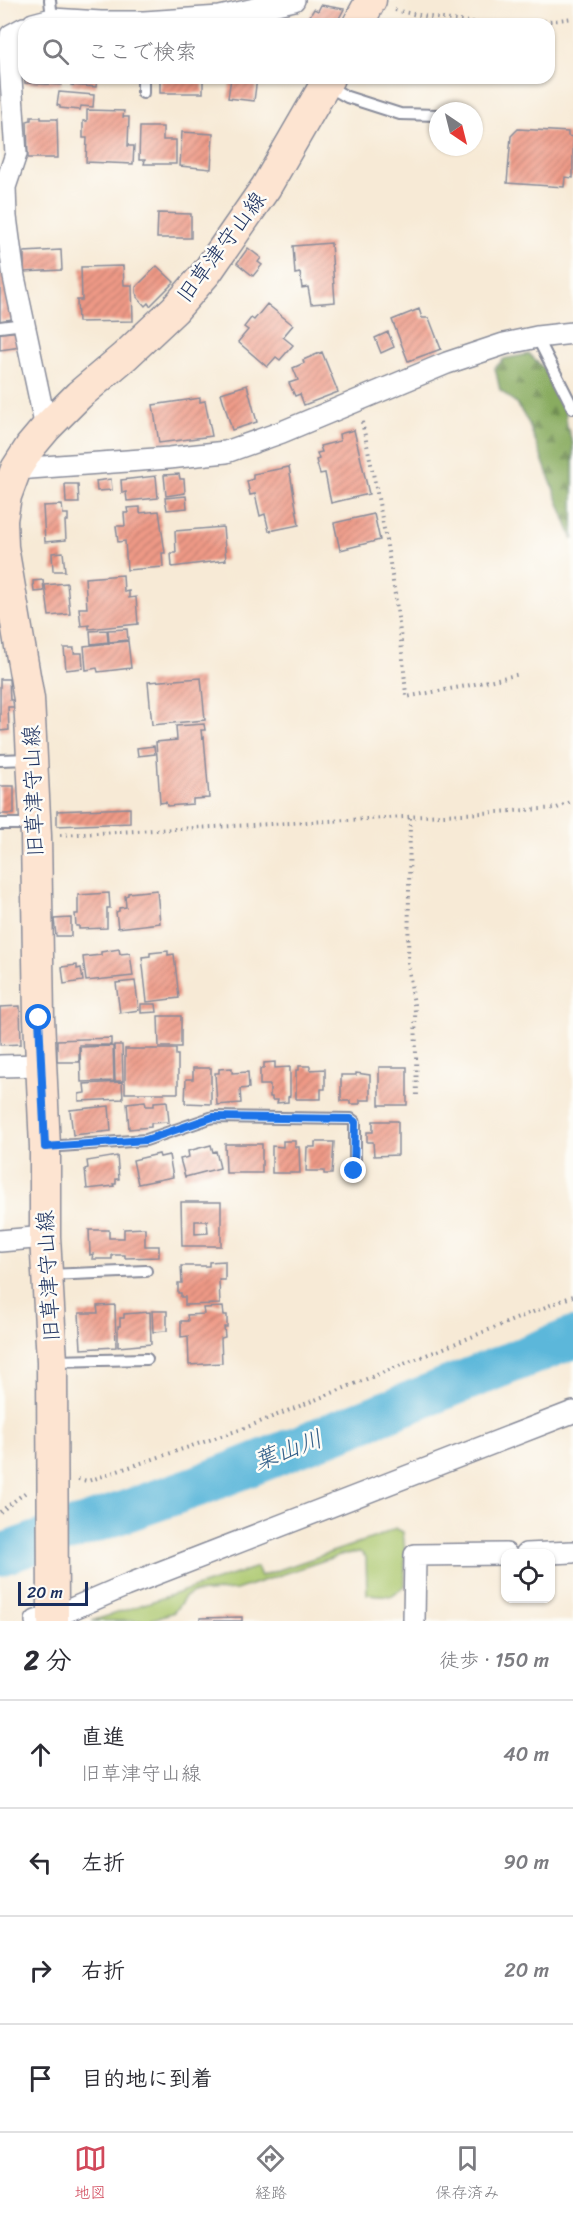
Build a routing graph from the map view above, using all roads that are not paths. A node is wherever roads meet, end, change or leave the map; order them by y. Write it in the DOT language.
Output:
graph roads {
  1 [pos="294,0"];
  2 [pos="45,14"];
  3 [pos="73,18"];
  4 [pos="207,18"];
  5 [pos="9,38"];
  6 [pos="143,84"];
  7 [pos="325,84"];
  8 [pos="331,84"];
  9 [pos="142,93"];
  10 [pos="429,115"];
  11 [pos="3,187"];
  12 [pos="24,324"];
  13 [pos="0,327"];
  14 [pos="573,333"];
  15 [pos="537,337"];
  16 [pos="573,408"];
  17 [pos="46,428"];
  18 [pos="8,470"];
  19 [pos="6,602"];
  20 [pos="33,759"];
  21 [pos="0,760"];
  22 [pos="0,824"];
  23 [pos="35,830"];
  24 [pos="42,1065"];
  25 [pos="0,1066"];
  26 [pos="45,1147"];
  27 [pos="354,1171"];
  28 [pos="45,1237"];
  29 [pos="0,1241"];
  30 [pos="146,1271"];
  31 [pos="47,1275"];
  32 [pos="147,1359"];
  33 [pos="52,1362"];
  34 [pos="573,1412"];
  35 [pos="573,1552"];
  36 [pos="555,1553"];
  37 [pos="501,1554"];
  38 [pos="49,1617"];
  39 [pos="414,1621"];
  1 -- 4 [label="street"];
  2 -- 3 [label="street"];
  5 -- 11 [label="street"];
  6 -- 9 [label="lane"];
  7 -- 17 [label="street, 旧草津守山線"];
  8 -- 10 [label="lane"];
  11 -- 12 [label="street"];
  12 -- 13 [label="lane"];
  12 -- 17 [label="street"];
  14 -- 15 [label="street"];
  15 -- 16 [label="lane"];
  15 -- 18 [label="street"];
  17 -- 18 [label="street, 旧草津守山線"];
  18 -- 19 [label="street, 旧草津守山線"];
  19 -- 20 [label="street, 旧草津守山線"];
  20 -- 21 [label="lane"];
  20 -- 23 [label="street, 旧草津守山線"];
  22 -- 23 [label="lane"];
  23 -- 24 [label="street, 旧草津守山線"];
  24 -- 25 [label="street"];
  24 -- 26 [label="street, 旧草津守山線"];
  26 -- 27 [label="lane"];
  26 -- 28 [label="street, 旧草津守山線"];
  28 -- 29 [label="street"];
  28 -- 31 [label="street, 旧草津守山線"];
  30 -- 31 [label="lane"];
  31 -- 33 [label="street, 旧草津守山線"];
  32 -- 33 [label="lane"];
  33 -- 38 [label="street, 旧草津守山線"];
  34 -- 38 [label="street"];
  35 -- 36 [label="street"];
  37 -- 39 [label="street"];
}
